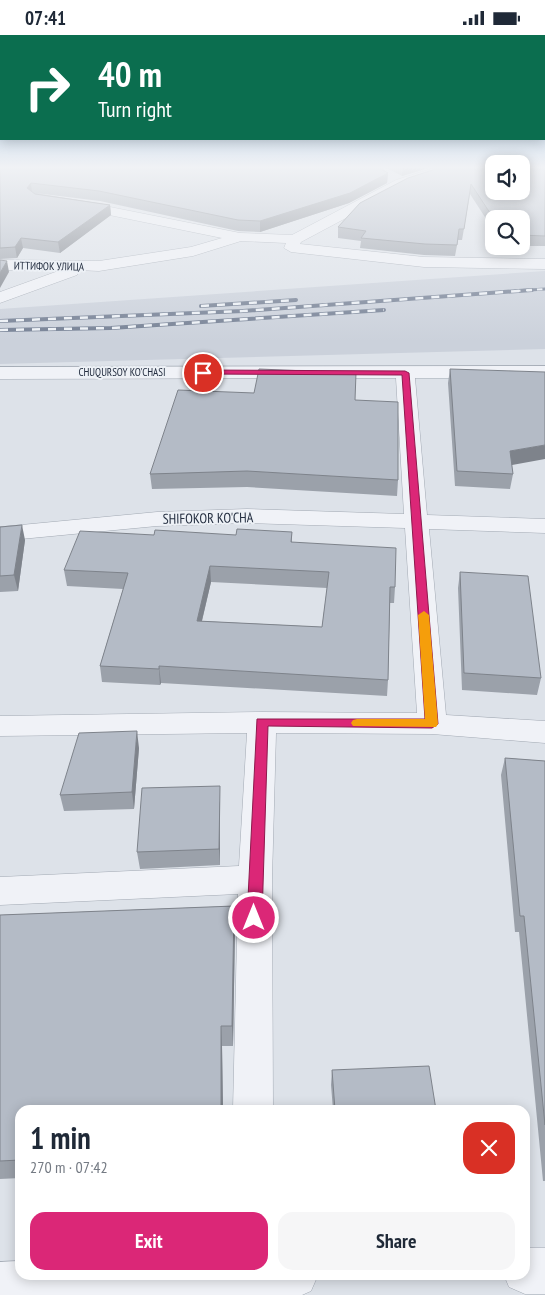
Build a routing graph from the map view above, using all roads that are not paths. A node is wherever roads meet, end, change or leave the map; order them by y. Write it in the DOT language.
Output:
graph roads {
  1 [pos="183,225"];
  2 [pos="327,225"];
  3 [pos="240,237"];
  4 [pos="293,244"];
  5 [pos="545,264"];
  6 [pos="0,265"];
  7 [pos="99,266"];
  8 [pos="0,298"];
  9 [pos="545,372"];
  10 [pos="0,373"];
  11 [pos="405,373"];
  12 [pos="417,521"];
  13 [pos="545,526"];
  14 [pos="0,534"];
  15 [pos="262,722"];
  16 [pos="432,724"];
  17 [pos="0,726"];
  18 [pos="545,733"];
  19 [pos="255,879"];
  20 [pos="0,891"];
  21 [pos="252,1105"];
  22 [pos="530,1271"];
  23 [pos="545,1271"];
  24 [pos="264,1280"];
  25 [pos="251,1282"];
  26 [pos="0,1285"];
  1 -- 3 [label="street"];
  2 -- 4 [label="street, ИТТИФОК УЛИЦА"];
  3 -- 4 [label="street, ИТТИФОК УЛИЦА"];
  3 -- 7 [label="street, ИТТИФОК УЛИЦА"];
  4 -- 5 [label="street"];
  6 -- 7 [label="street, ИТТИФОК УЛИЦА"];
  7 -- 8 [label="street, ИТТИФОК УЛИЦА"];
  9 -- 11 [label="street, CHUQURSOY KO'CHASI"];
  10 -- 11 [label="street, CHUQURSOY KO'CHASI"];
  11 -- 12 [label="street"];
  12 -- 13 [label="street, SHIFOKOR KO'CHA"];
  12 -- 14 [label="street, SHIFOKOR KO'CHA"];
  12 -- 16 [label="street"];
  15 -- 16 [label="street"];
  15 -- 17 [label="street"];
  15 -- 19 [label="street"];
  16 -- 18 [label="street"];
  19 -- 20 [label="street"];
  19 -- 21 [label="street"];
  22 -- 23 [label="street"];
  24 -- 25 [label="street"];
  25 -- 26 [label="street"];
}
